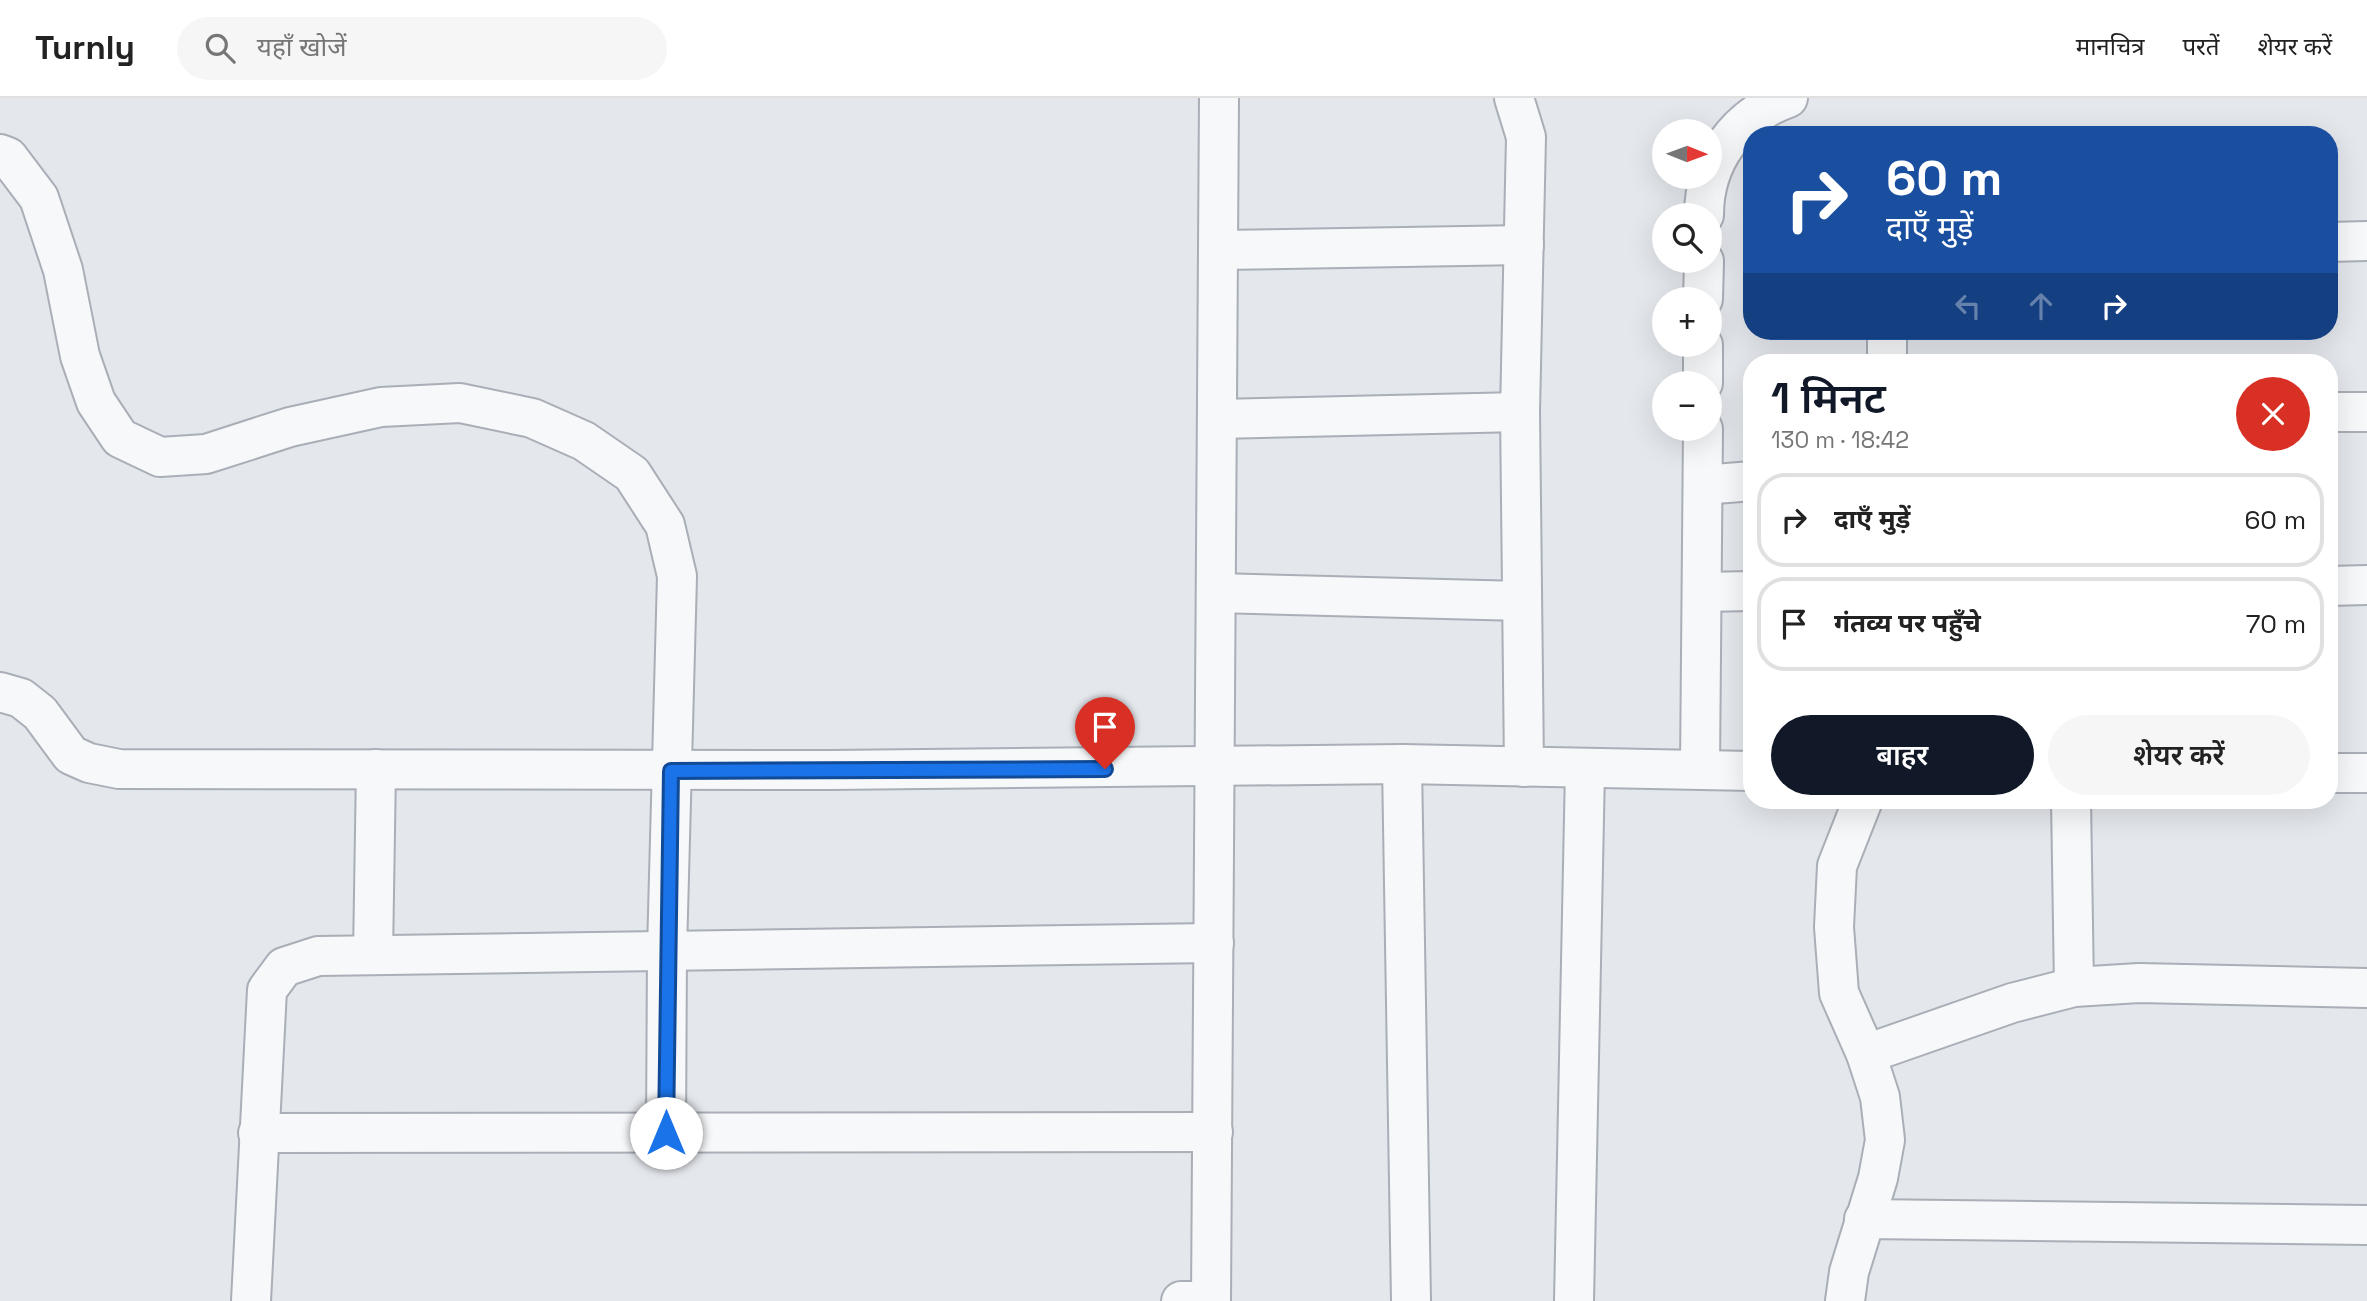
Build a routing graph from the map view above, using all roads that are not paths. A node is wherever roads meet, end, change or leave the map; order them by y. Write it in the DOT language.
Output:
graph roads {
  1 [pos="1219,98"];
  2 [pos="1514,98"];
  3 [pos="1788,98"];
  4 [pos="0,154"];
  5 [pos="1707,203"];
  6 [pos="2367,241"];
  7 [pos="2338,242"];
  8 [pos="1524,245"];
  9 [pos="1219,250"];
  10 [pos="1520,412"];
  11 [pos="2338,412"];
  12 [pos="2367,412"];
  13 [pos="1218,419"];
  14 [pos="1703,441"];
  15 [pos="1743,482"];
  16 [pos="1703,485"];
  17 [pos="2338,586"];
  18 [pos="2367,586"];
  19 [pos="1743,591"];
  20 [pos="1703,592"];
  21 [pos="1217,593"];
  22 [pos="1522,601"];
  23 [pos="0,692"];
  24 [pos="1402,764"];
  25 [pos="1524,767"];
  26 [pos="1215,768"];
  27 [pos="376,769"];
  28 [pos="1585,769"];
  29 [pos="1700,769"];
  30 [pos="671,771"];
  31 [pos="1743,771"];
  32 [pos="2338,773"];
  33 [pos="2367,773"];
  34 [pos="1860,809"];
  35 [pos="2071,809"];
  36 [pos="1214,943"];
  37 [pos="667,951"];
  38 [pos="373,955"];
  39 [pos="2074,987"];
  40 [pos="2367,988"];
  41 [pos="1866,1054"];
  42 [pos="1213,1132"];
  43 [pos="258,1133"];
  44 [pos="666,1133"];
  45 [pos="1864,1219"];
  46 [pos="2367,1225"];
  47 [pos="251,1301"];
  48 [pos="1181,1301"];
  49 [pos="1411,1301"];
  50 [pos="1574,1301"];
  51 [pos="1845,1301"];
  1 -- 9 [label="street"];
  2 -- 8 [label="street"];
  3 -- 5 [label="street"];
  4 -- 30 [label="street"];
  6 -- 7 [label="street"];
  8 -- 9 [label="street"];
  8 -- 10 [label="street"];
  9 -- 13 [label="street"];
  10 -- 13 [label="street"];
  10 -- 22 [label="street"];
  11 -- 12 [label="street"];
  13 -- 21 [label="street"];
  14 -- 16 [label="street"];
  15 -- 16 [label="street"];
  16 -- 20 [label="street"];
  17 -- 18 [label="street"];
  19 -- 20 [label="street"];
  20 -- 29 [label="street"];
  21 -- 22 [label="street"];
  21 -- 26 [label="street"];
  22 -- 25 [label="street"];
  23 -- 27 [label="street"];
  24 -- 25 [label="street"];
  24 -- 26 [label="street"];
  24 -- 49 [label="street"];
  25 -- 28 [label="street"];
  26 -- 30 [label="street"];
  26 -- 36 [label="street"];
  27 -- 30 [label="street"];
  27 -- 38 [label="street"];
  28 -- 29 [label="street"];
  28 -- 50 [label="street"];
  29 -- 31 [label="street"];
  30 -- 37 [label="street"];
  32 -- 33 [label="street"];
  34 -- 41 [label="street"];
  35 -- 39 [label="street"];
  36 -- 37 [label="street"];
  36 -- 42 [label="street"];
  37 -- 38 [label="street"];
  37 -- 44 [label="street"];
  38 -- 43 [label="street"];
  39 -- 40 [label="street"];
  39 -- 41 [label="street"];
  41 -- 45 [label="street"];
  42 -- 44 [label="street"];
  42 -- 48 [label="street"];
  43 -- 44 [label="street"];
  43 -- 47 [label="street"];
  45 -- 46 [label="street"];
  45 -- 51 [label="street"];
}
